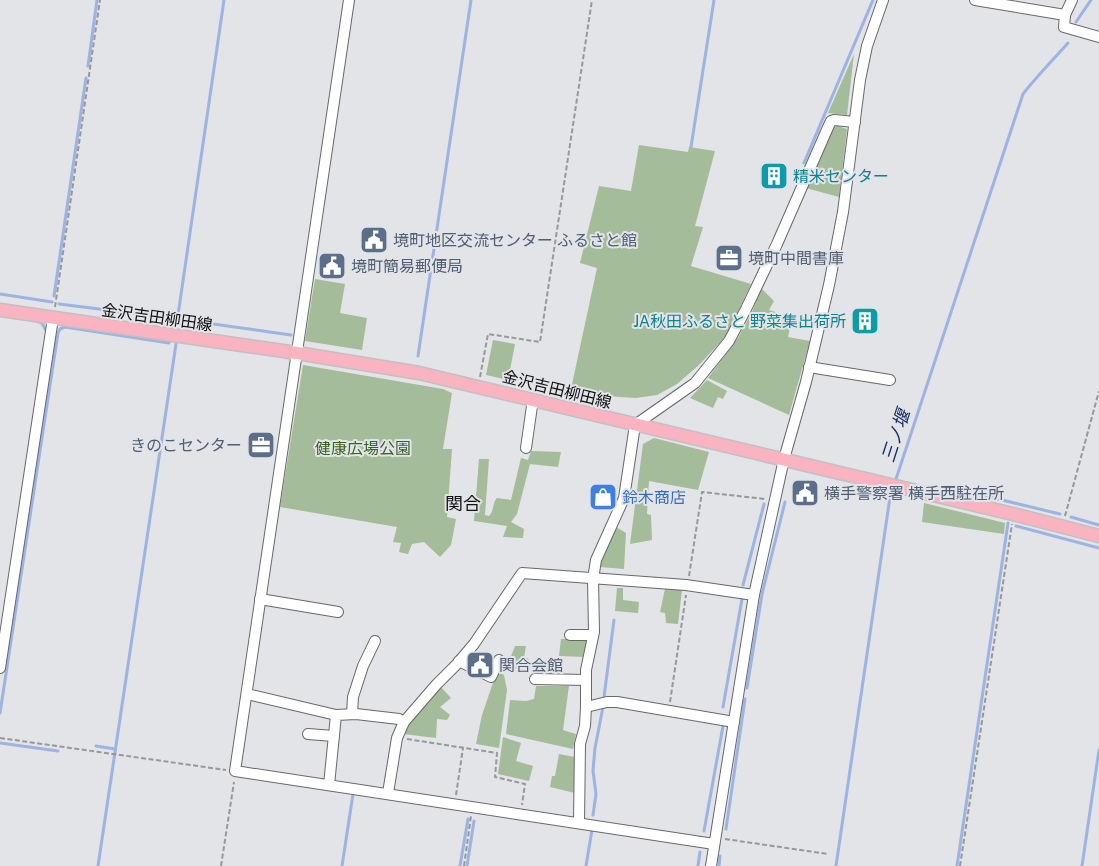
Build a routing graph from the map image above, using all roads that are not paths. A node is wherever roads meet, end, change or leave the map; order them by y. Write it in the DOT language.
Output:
graph roads {
  1 [pos="349,0"];
  2 [pos="882,0"];
  3 [pos="975,0"];
  4 [pos="1072,0"];
  5 [pos="1065,15"];
  6 [pos="1099,37"];
  7 [pos="855,122"];
  8 [pos="0,310"];
  9 [pos="53,318"];
  10 [pos="297,353"];
  11 [pos="809,367"];
  12 [pos="890,380"];
  13 [pos="533,400"];
  14 [pos="635,425"];
  15 [pos="526,448"];
  16 [pos="784,460"];
  17 [pos="1099,536"];
  18 [pos="593,579"];
  19 [pos="754,595"];
  20 [pos="260,599"];
  21 [pos="338,612"];
  22 [pos="570,635"];
  23 [pos="593,635"];
  24 [pos="375,641"];
  25 [pos="499,660"];
  26 [pos="459,661"];
  27 [pos="0,668"];
  28 [pos="535,679"];
  29 [pos="586,680"];
  30 [pos="247,694"];
  31 [pos="586,707"];
  32 [pos="352,714"];
  33 [pos="336,715"];
  34 [pos="404,722"];
  35 [pos="734,722"];
  36 [pos="308,734"];
  37 [pos="334,736"];
  38 [pos="329,785"];
  39 [pos="388,793"];
  40 [pos="579,823"];
  41 [pos="715,841"];
  42 [pos="711,866"];
  1 -- 10 [label="street"];
  2 -- 7 [label="street"];
  3 -- 5 [label="street"];
  4 -- 5 [label="street"];
  5 -- 6 [label="street"];
  7 -- 11 [label="street"];
  7 -- 14 [label="street"];
  8 -- 9 [label="main road, 金沢吉田柳田線"];
  9 -- 10 [label="main road, 金沢吉田柳田線"];
  9 -- 27 [label="street"];
  10 -- 13 [label="main road, 金沢吉田柳田線"];
  10 -- 20 [label="street"];
  11 -- 12 [label="street"];
  11 -- 16 [label="street"];
  13 -- 14 [label="main road, 金沢吉田柳田線"];
  13 -- 15 [label="street"];
  14 -- 16 [label="main road, 金沢吉田柳田線"];
  14 -- 18 [label="street"];
  16 -- 17 [label="main road, 金沢吉田柳田線"];
  16 -- 19 [label="street"];
  18 -- 19 [label="street"];
  18 -- 23 [label="street"];
  18 -- 26 [label="street"];
  19 -- 35 [label="street"];
  20 -- 21 [label="street"];
  20 -- 30 [label="street"];
  22 -- 23 [label="street"];
  23 -- 29 [label="street"];
  24 -- 32 [label="street"];
  25 -- 26 [label="street"];
  26 -- 34 [label="street"];
  28 -- 29 [label="street"];
  29 -- 31 [label="street"];
  30 -- 33 [label="street"];
  30 -- 38 [label="street"];
  31 -- 35 [label="street"];
  31 -- 40 [label="street"];
  32 -- 33 [label="street"];
  32 -- 34 [label="street"];
  33 -- 37 [label="street"];
  34 -- 39 [label="street"];
  35 -- 41 [label="street"];
  36 -- 37 [label="street"];
  37 -- 38 [label="street"];
  38 -- 39 [label="street"];
  39 -- 40 [label="street"];
  40 -- 41 [label="street"];
  41 -- 42 [label="street"];
}
